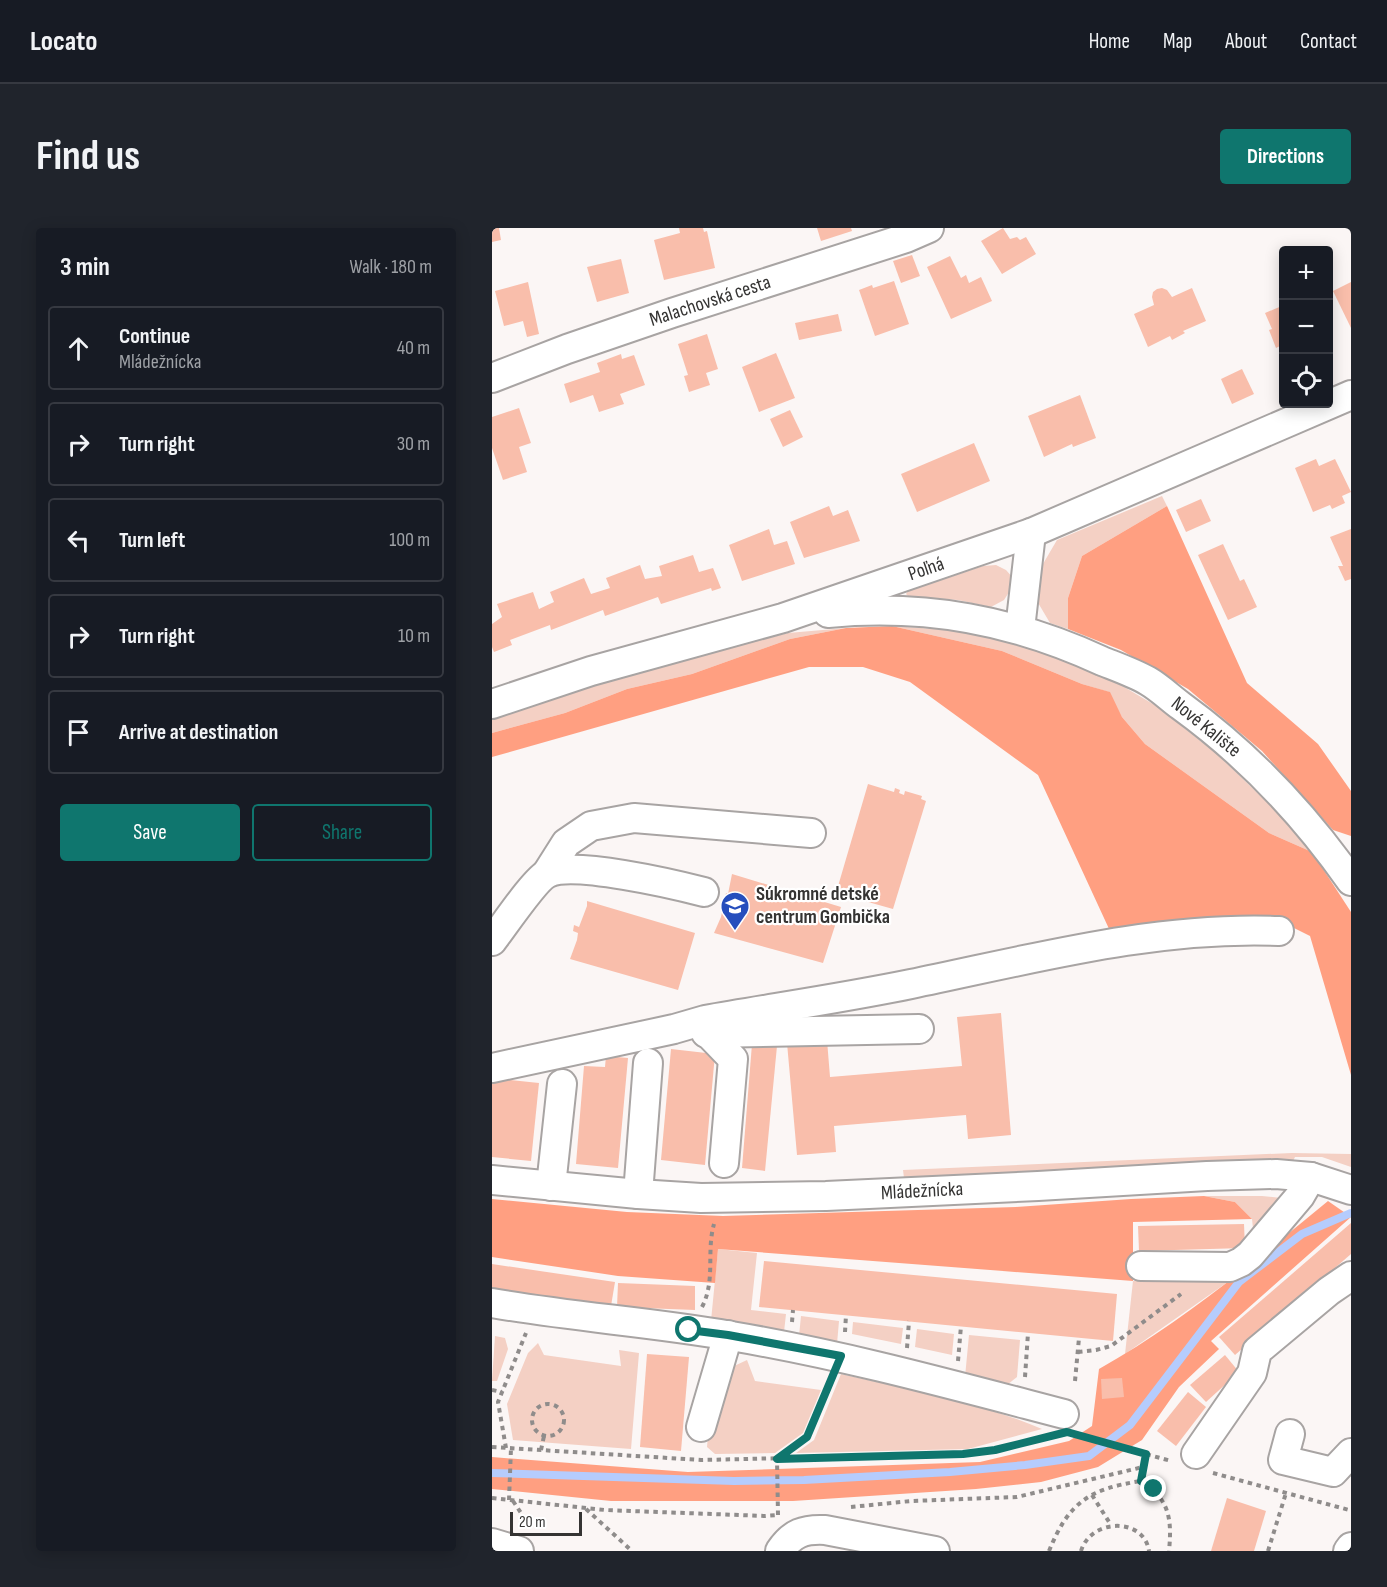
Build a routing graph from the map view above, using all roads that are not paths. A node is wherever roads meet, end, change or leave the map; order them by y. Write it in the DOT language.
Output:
graph roads {
  1 [pos="929,228"];
  2 [pos="492,378"];
  3 [pos="1349,400"];
  4 [pos="1031,533"];
  5 [pos="783,618"];
  6 [pos="1020,629"];
  7 [pos="492,704"];
  8 [pos="811,832"];
  9 [pos="547,873"];
  10 [pos="1351,880"];
  11 [pos="704,892"];
  12 [pos="1279,930"];
  13 [pos="492,941"];
  14 [pos="706,1027"];
  15 [pos="920,1029"];
  16 [pos="648,1063"];
  17 [pos="492,1068"];
  18 [pos="562,1084"];
  19 [pos="724,1163"];
  20 [pos="1311,1177"];
  21 [pos="492,1180"];
  22 [pos="552,1186"];
  23 [pos="1350,1189"];
  24 [pos="638,1194"];
  25 [pos="1141,1266"];
  26 [pos="1351,1276"];
  27 [pos="492,1303"];
  28 [pos="728,1335"];
  29 [pos="701,1427"];
  30 [pos="1063,1427"];
  31 [pos="1290,1434"];
  32 [pos="1351,1453"];
  33 [pos="1193,1462"];
  34 [pos="492,1543"];
  35 [pos="1351,1547"];
  36 [pos="519,1551"];
  37 [pos="780,1551"];
  38 [pos="935,1551"];
  39 [pos="1348,1551"];
  1 -- 2 [label="street, Malachovská cesta"];
  3 -- 4 [label="street, Poľná"];
  4 -- 5 [label="street, Poľná"];
  4 -- 6 [label="street"];
  5 -- 6 [label="street, Nové Kalište"];
  5 -- 7 [label="street, Poľná"];
  6 -- 10 [label="street, Nové Kalište"];
  8 -- 9 [label="street"];
  9 -- 11 [label="street"];
  9 -- 13 [label="street"];
  12 -- 14 [label="street"];
  14 -- 15 [label="street"];
  14 -- 17 [label="street"];
  14 -- 19 [label="street"];
  16 -- 24 [label="street"];
  18 -- 22 [label="street"];
  20 -- 23 [label="street, Mládežnícka"];
  20 -- 24 [label="street, Mládežnícka"];
  20 -- 25 [label="street"];
  21 -- 22 [label="street, Mládežnícka"];
  22 -- 24 [label="street, Mládežnícka"];
  26 -- 33 [label="street"];
  27 -- 28 [label="street"];
  28 -- 29 [label="street"];
  28 -- 30 [label="street"];
  31 -- 32 [label="street"];
  34 -- 36 [label="street"];
  35 -- 39 [label="street"];
  37 -- 38 [label="street"];
}
